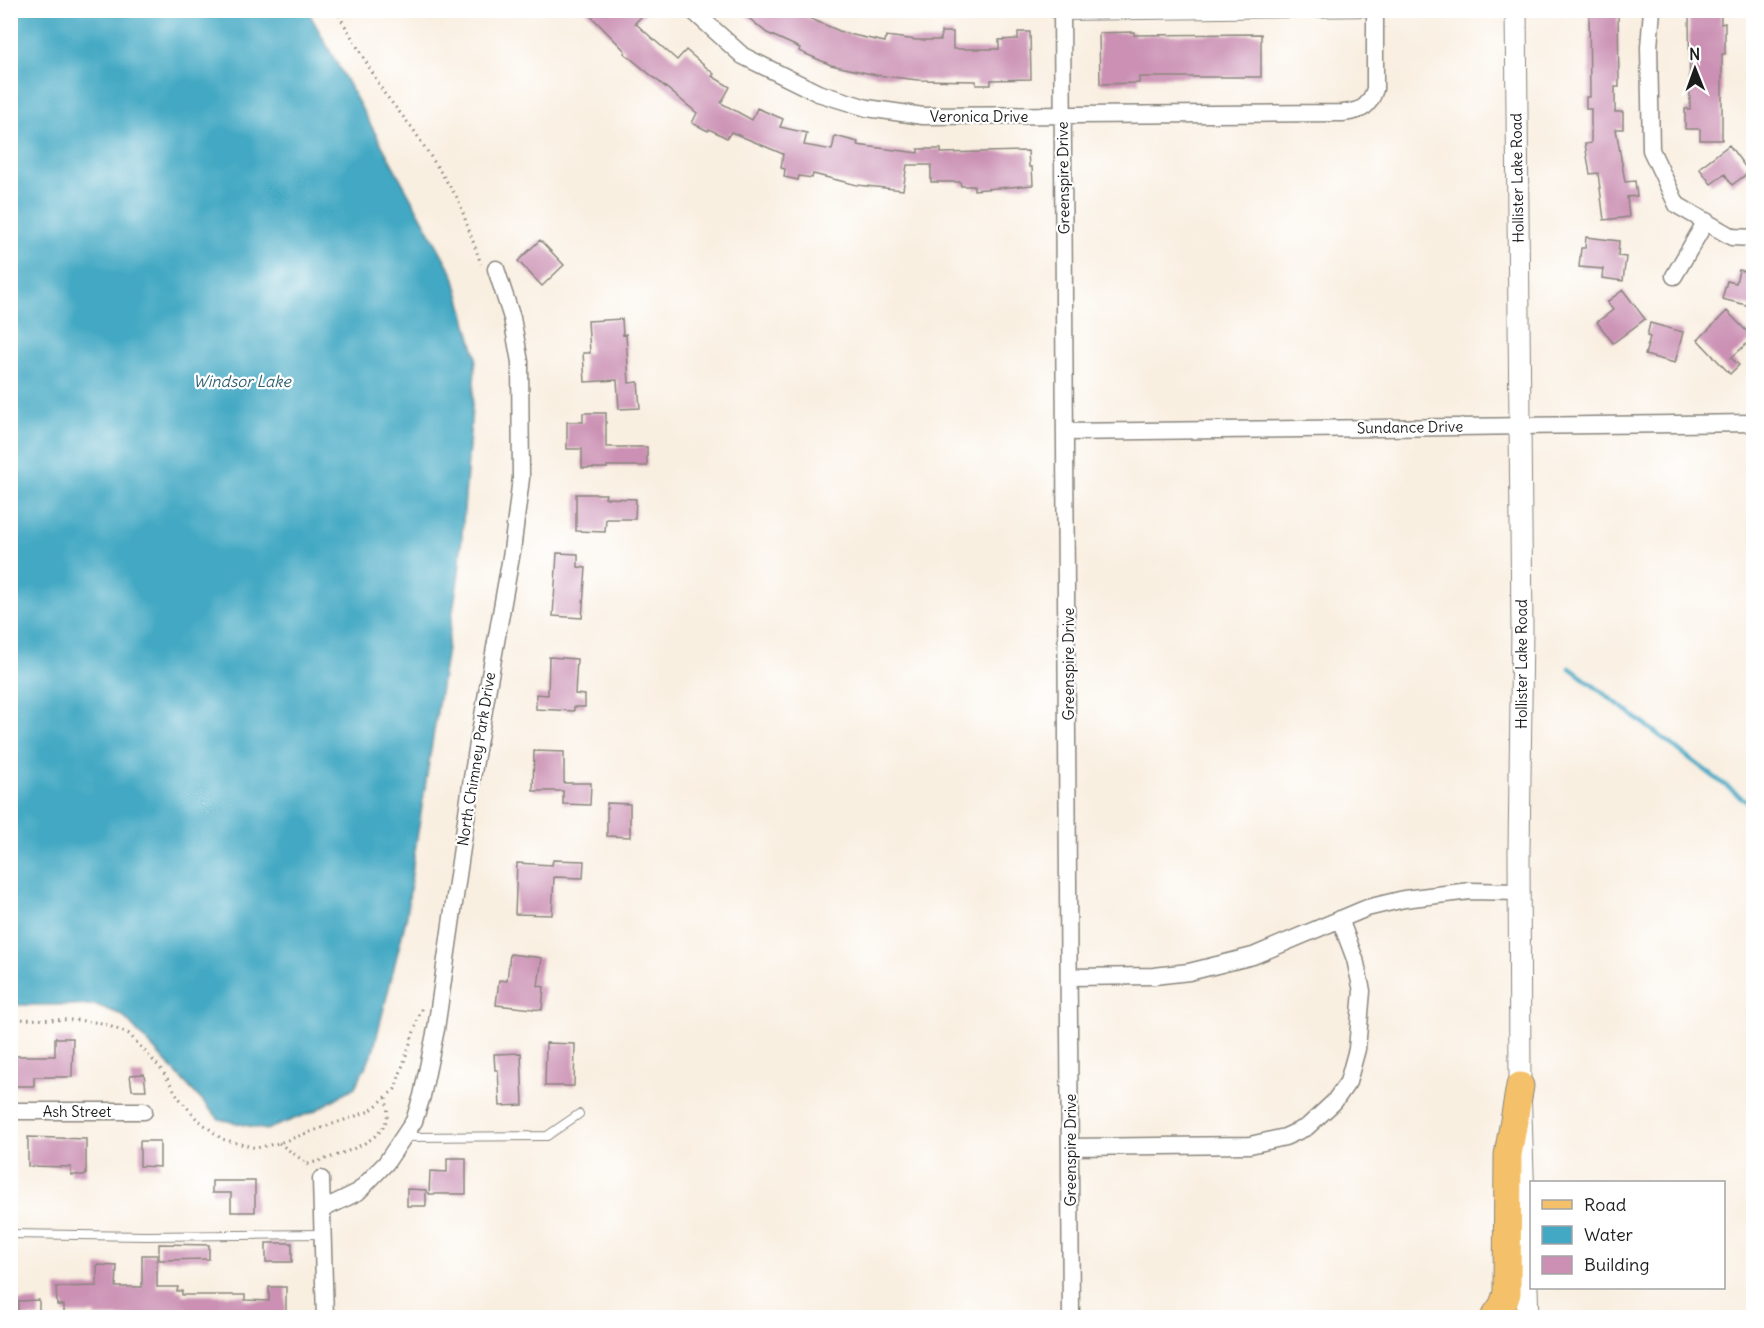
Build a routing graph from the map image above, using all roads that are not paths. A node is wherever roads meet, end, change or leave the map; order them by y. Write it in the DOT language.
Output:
graph roads {
  1 [pos="692,10"];
  2 [pos="1516,10"];
  3 [pos="1652,10"];
  4 [pos="1375,11"];
  5 [pos="1057,13"];
  6 [pos="1063,116"];
  7 [pos="1706,221"];
  8 [pos="1754,238"];
  9 [pos="490,270"];
  10 [pos="1674,276"];
  11 [pos="1754,423"];
  12 [pos="1520,425"];
  13 [pos="1066,432"];
  14 [pos="1519,892"];
  15 [pos="1340,919"];
  16 [pos="1070,977"];
  17 [pos="1520,1086"];
  18 [pos="10,1111"];
  19 [pos="144,1111"];
  20 [pos="579,1114"];
  21 [pos="404,1137"];
  22 [pos="1070,1147"];
  23 [pos="321,1179"];
  24 [pos="323,1209"];
  25 [pos="10,1234"];
  26 [pos="323,1234"];
  27 [pos="325,1317"];
  28 [pos="1071,1317"];
  29 [pos="1494,1317"];
  30 [pos="1527,1317"];
  1 -- 6 [label="street, Veronica Drive"];
  2 -- 12 [label="street, Hollister Lake Road"];
  3 -- 7 [label="street"];
  4 -- 5 [label="lane"];
  4 -- 6 [label="street, Veronica Drive"];
  5 -- 6 [label="street, Greenspire Drive"];
  6 -- 13 [label="street, Greenspire Drive"];
  7 -- 8 [label="street"];
  7 -- 10 [label="street"];
  9 -- 21 [label="street, North Chimney Park Drive"];
  11 -- 12 [label="street, Sundance Drive"];
  12 -- 13 [label="street, Sundance Drive"];
  12 -- 14 [label="street, Hollister Lake Road"];
  13 -- 16 [label="street, Greenspire Drive"];
  14 -- 15 [label="street"];
  14 -- 17 [label="street, Hollister Lake Road"];
  15 -- 16 [label="street"];
  15 -- 22 [label="street"];
  16 -- 22 [label="street, Greenspire Drive"];
  17 -- 29 [label="main road"];
  17 -- 30 [label="street, Hollister Lake Road"];
  18 -- 19 [label="street, Ash Street"];
  20 -- 21 [label="lane"];
  21 -- 24 [label="street, North Chimney Park Drive"];
  22 -- 28 [label="street, Greenspire Drive"];
  23 -- 24 [label="street"];
  24 -- 26 [label="street"];
  25 -- 26 [label="lane"];
  26 -- 27 [label="street"];
}
